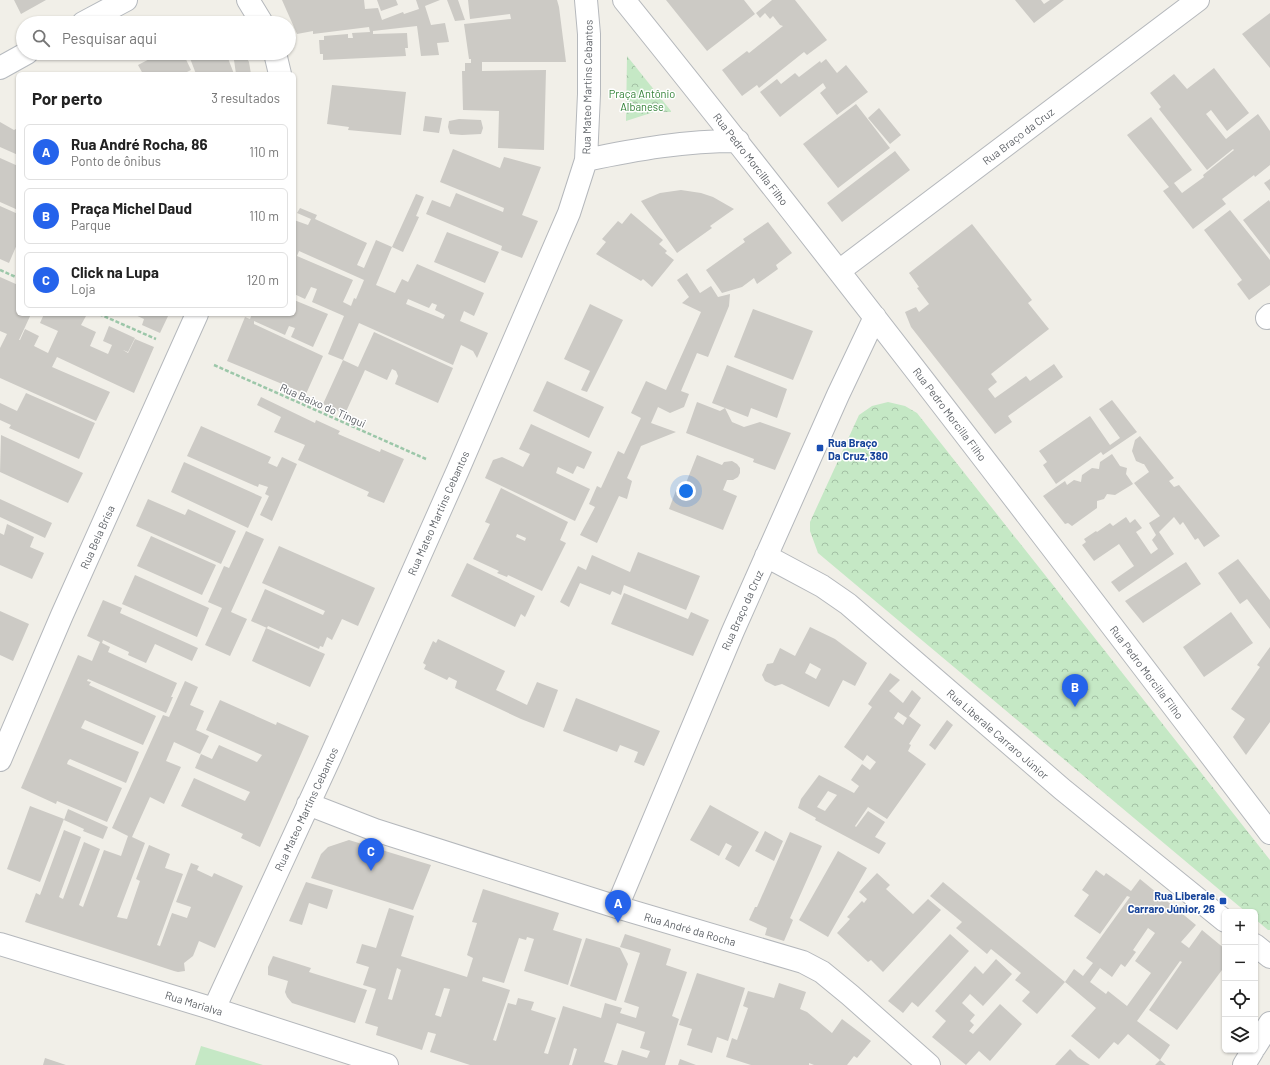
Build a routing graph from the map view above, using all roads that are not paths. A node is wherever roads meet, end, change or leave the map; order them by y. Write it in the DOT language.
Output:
graph roads {
  1 [pos="126,0"];
  2 [pos="248,0"];
  3 [pos="586,0"];
  4 [pos="624,0"];
  5 [pos="1198,0"];
  6 [pos="96,16"];
  7 [pos="258,16"];
  8 [pos="16,59"];
  9 [pos="277,60"];
  10 [pos="0,68"];
  11 [pos="280,72"];
  12 [pos="738,141"];
  13 [pos="586,160"];
  14 [pos="839,271"];
  15 [pos="196,316"];
  16 [pos="875,317"];
  17 [pos="766,556"];
  18 [pos="0,760"];
  19 [pos="308,804"];
  20 [pos="1270,833"];
  21 [pos="617,907"];
  22 [pos="1222,919"];
  23 [pos="0,944"];
  24 [pos="1258,948"];
  25 [pos="1270,958"];
  26 [pos="214,1009"];
  27 [pos="1270,1023"];
  28 [pos="1258,1042"];
  29 [pos="1251,1053"];
  30 [pos="387,1065"];
  31 [pos="929,1065"];
  32 [pos="1244,1065"];
  1 -- 6 [label="street"];
  2 -- 7 [label="street"];
  3 -- 13 [label="street, Rua Mateo Martins Cebantos"];
  4 -- 12 [label="street, Rua Pedro Morcilla Filho"];
  5 -- 14 [label="street, Rua Braço da Cruz"];
  8 -- 10 [label="street"];
  9 -- 11 [label="street"];
  12 -- 13 [label="street"];
  12 -- 14 [label="street, Rua Pedro Morcilla Filho"];
  13 -- 19 [label="street, Rua Mateo Martins Cebantos"];
  14 -- 16 [label="street, Rua Pedro Morcilla Filho"];
  15 -- 18 [label="street, Rua Bela Brisa"];
  16 -- 17 [label="street, Rua Braço da Cruz"];
  16 -- 20 [label="street, Rua Pedro Morcilla Filho"];
  17 -- 21 [label="street, Rua Braço da Cruz"];
  17 -- 22 [label="street, Rua Liberale Carraro Júnior"];
  19 -- 21 [label="street, Rua André da Rocha"];
  19 -- 26 [label="street, Rua Mateo Martins Cebantos"];
  21 -- 31 [label="street, Rua André da Rocha"];
  23 -- 26 [label="street, Rua Marialva"];
  24 -- 25 [label="street"];
  26 -- 30 [label="street, Rua Marialva"];
  27 -- 28 [label="street"];
  29 -- 32 [label="street"];
}
